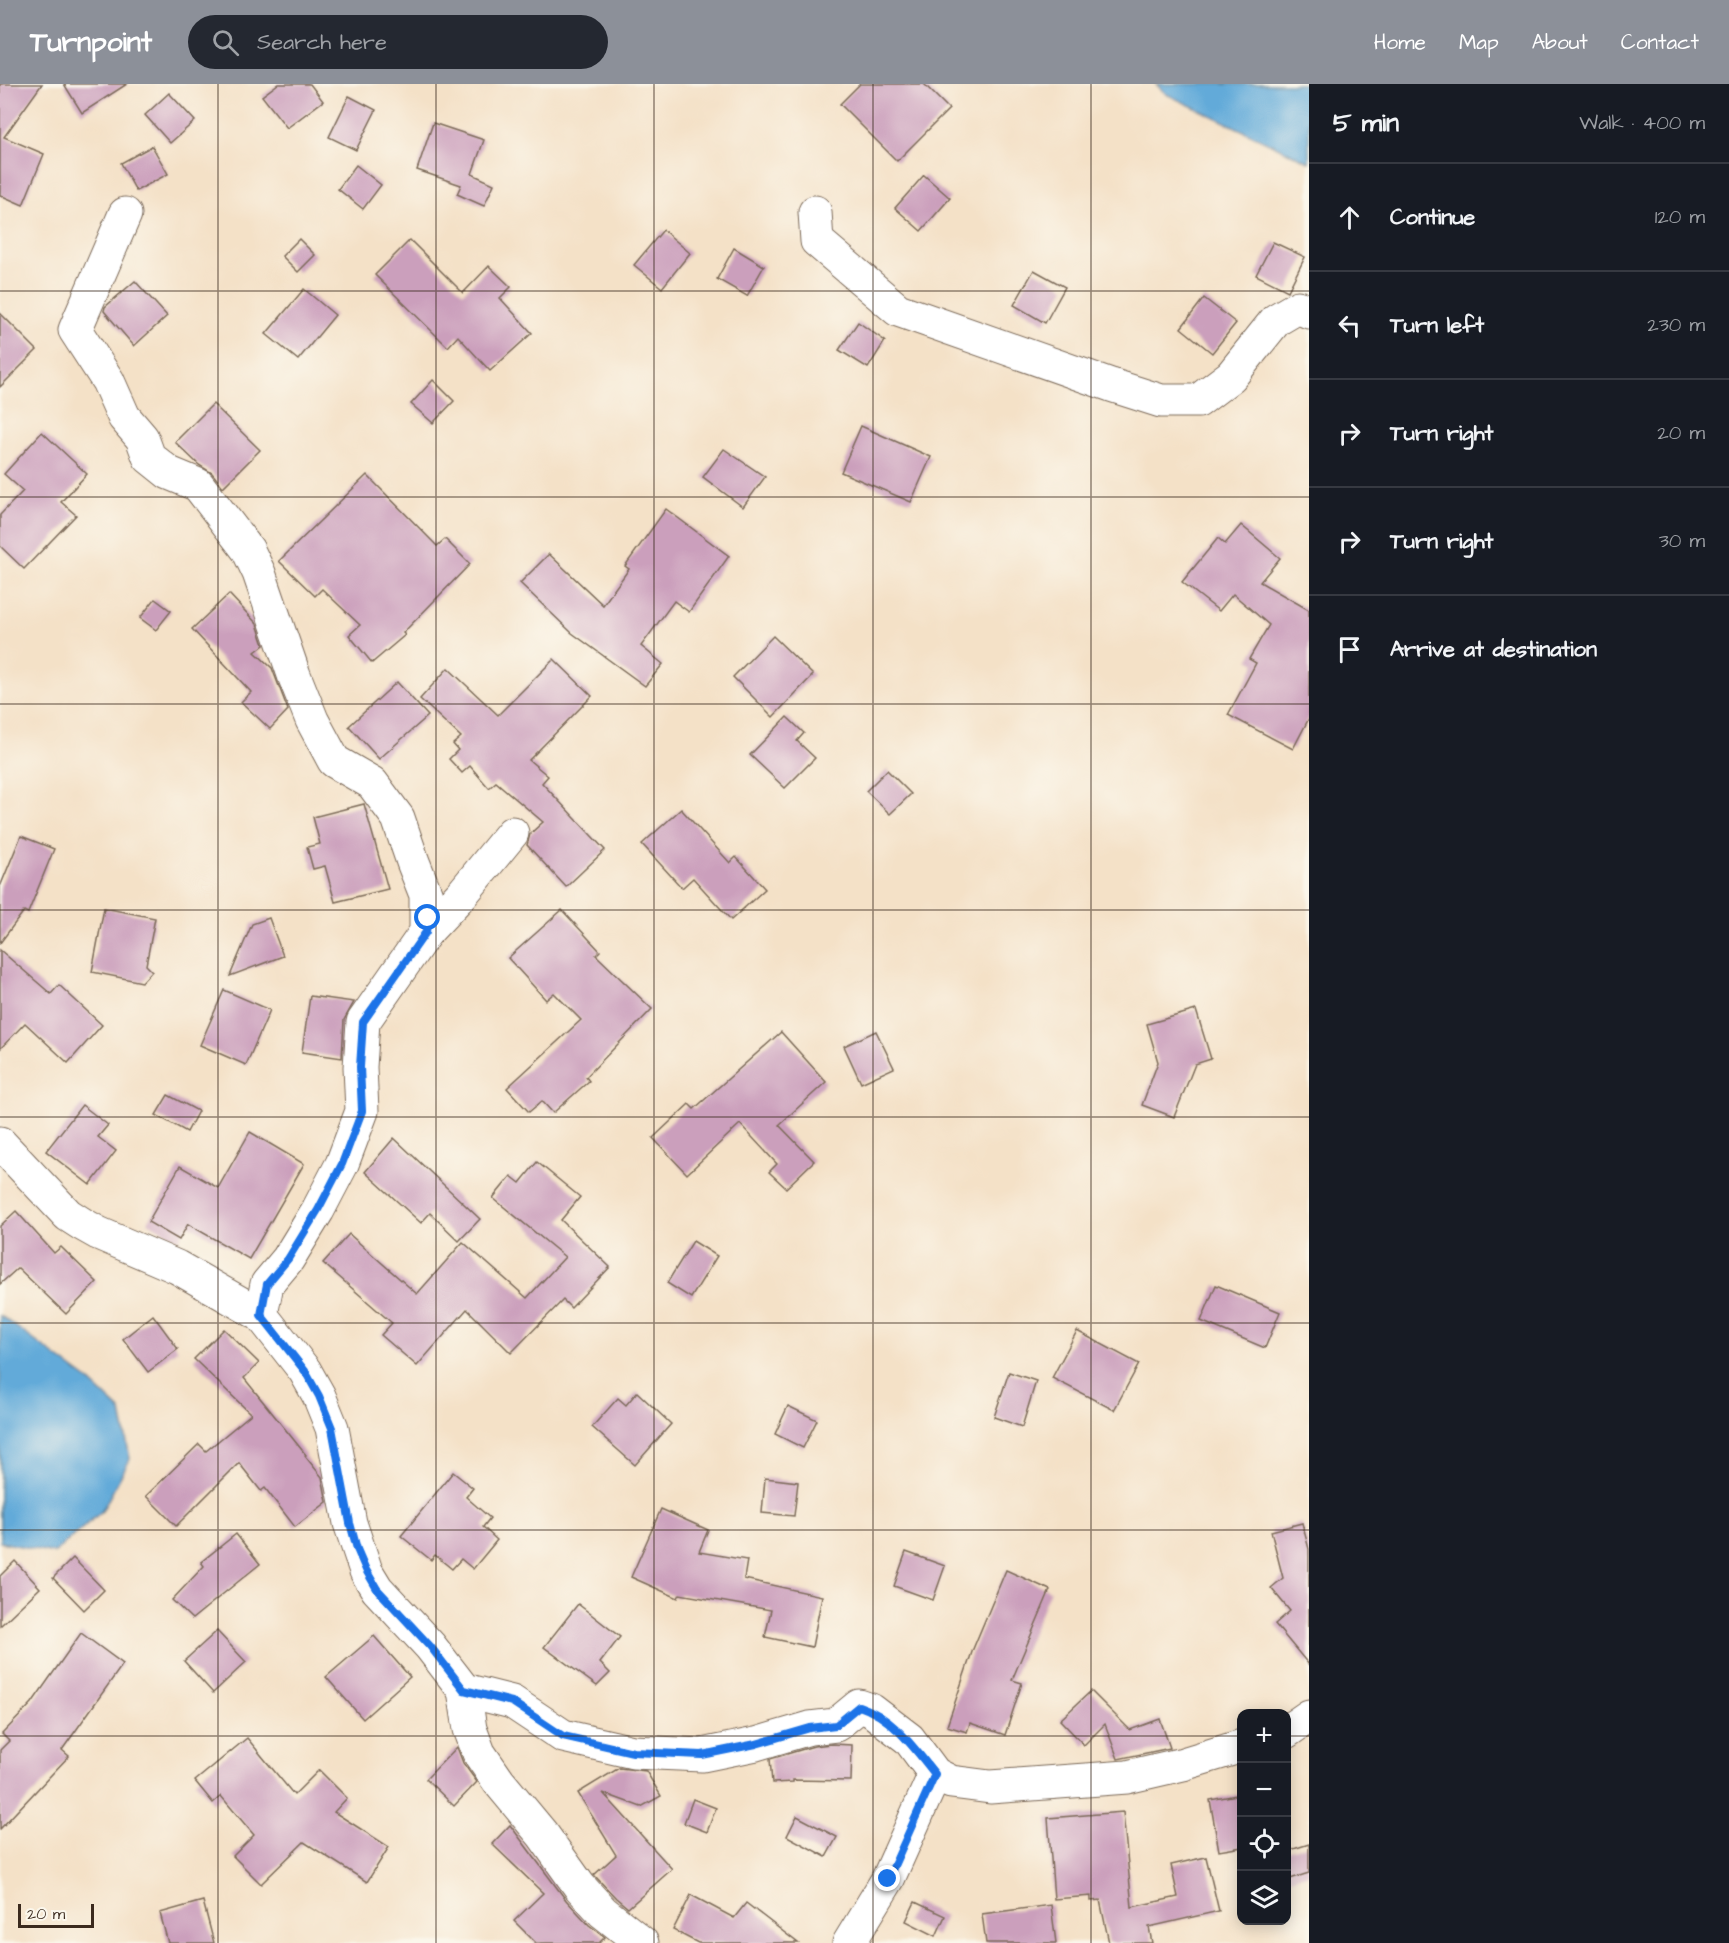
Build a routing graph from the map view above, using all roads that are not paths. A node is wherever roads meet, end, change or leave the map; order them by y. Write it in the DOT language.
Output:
graph roads {
  1 [pos="815,213"];
  2 [pos="124,214"];
  3 [pos="1309,312"];
  4 [pos="512,832"];
  5 [pos="426,932"];
  6 [pos="0,1143"];
  7 [pos="261,1315"];
  8 [pos="464,1690"];
  9 [pos="1309,1716"];
  10 [pos="1291,1729"];
  11 [pos="1237,1748"];
  12 [pos="935,1774"];
  13 [pos="642,1943"];
  14 [pos="849,1943"];
  1 -- 3 [label="street"];
  2 -- 5 [label="street"];
  4 -- 5 [label="street"];
  5 -- 7 [label="street"];
  6 -- 7 [label="street"];
  7 -- 8 [label="street"];
  8 -- 12 [label="street"];
  8 -- 13 [label="street"];
  9 -- 10 [label="street"];
  11 -- 12 [label="street"];
  12 -- 14 [label="street"];
}
